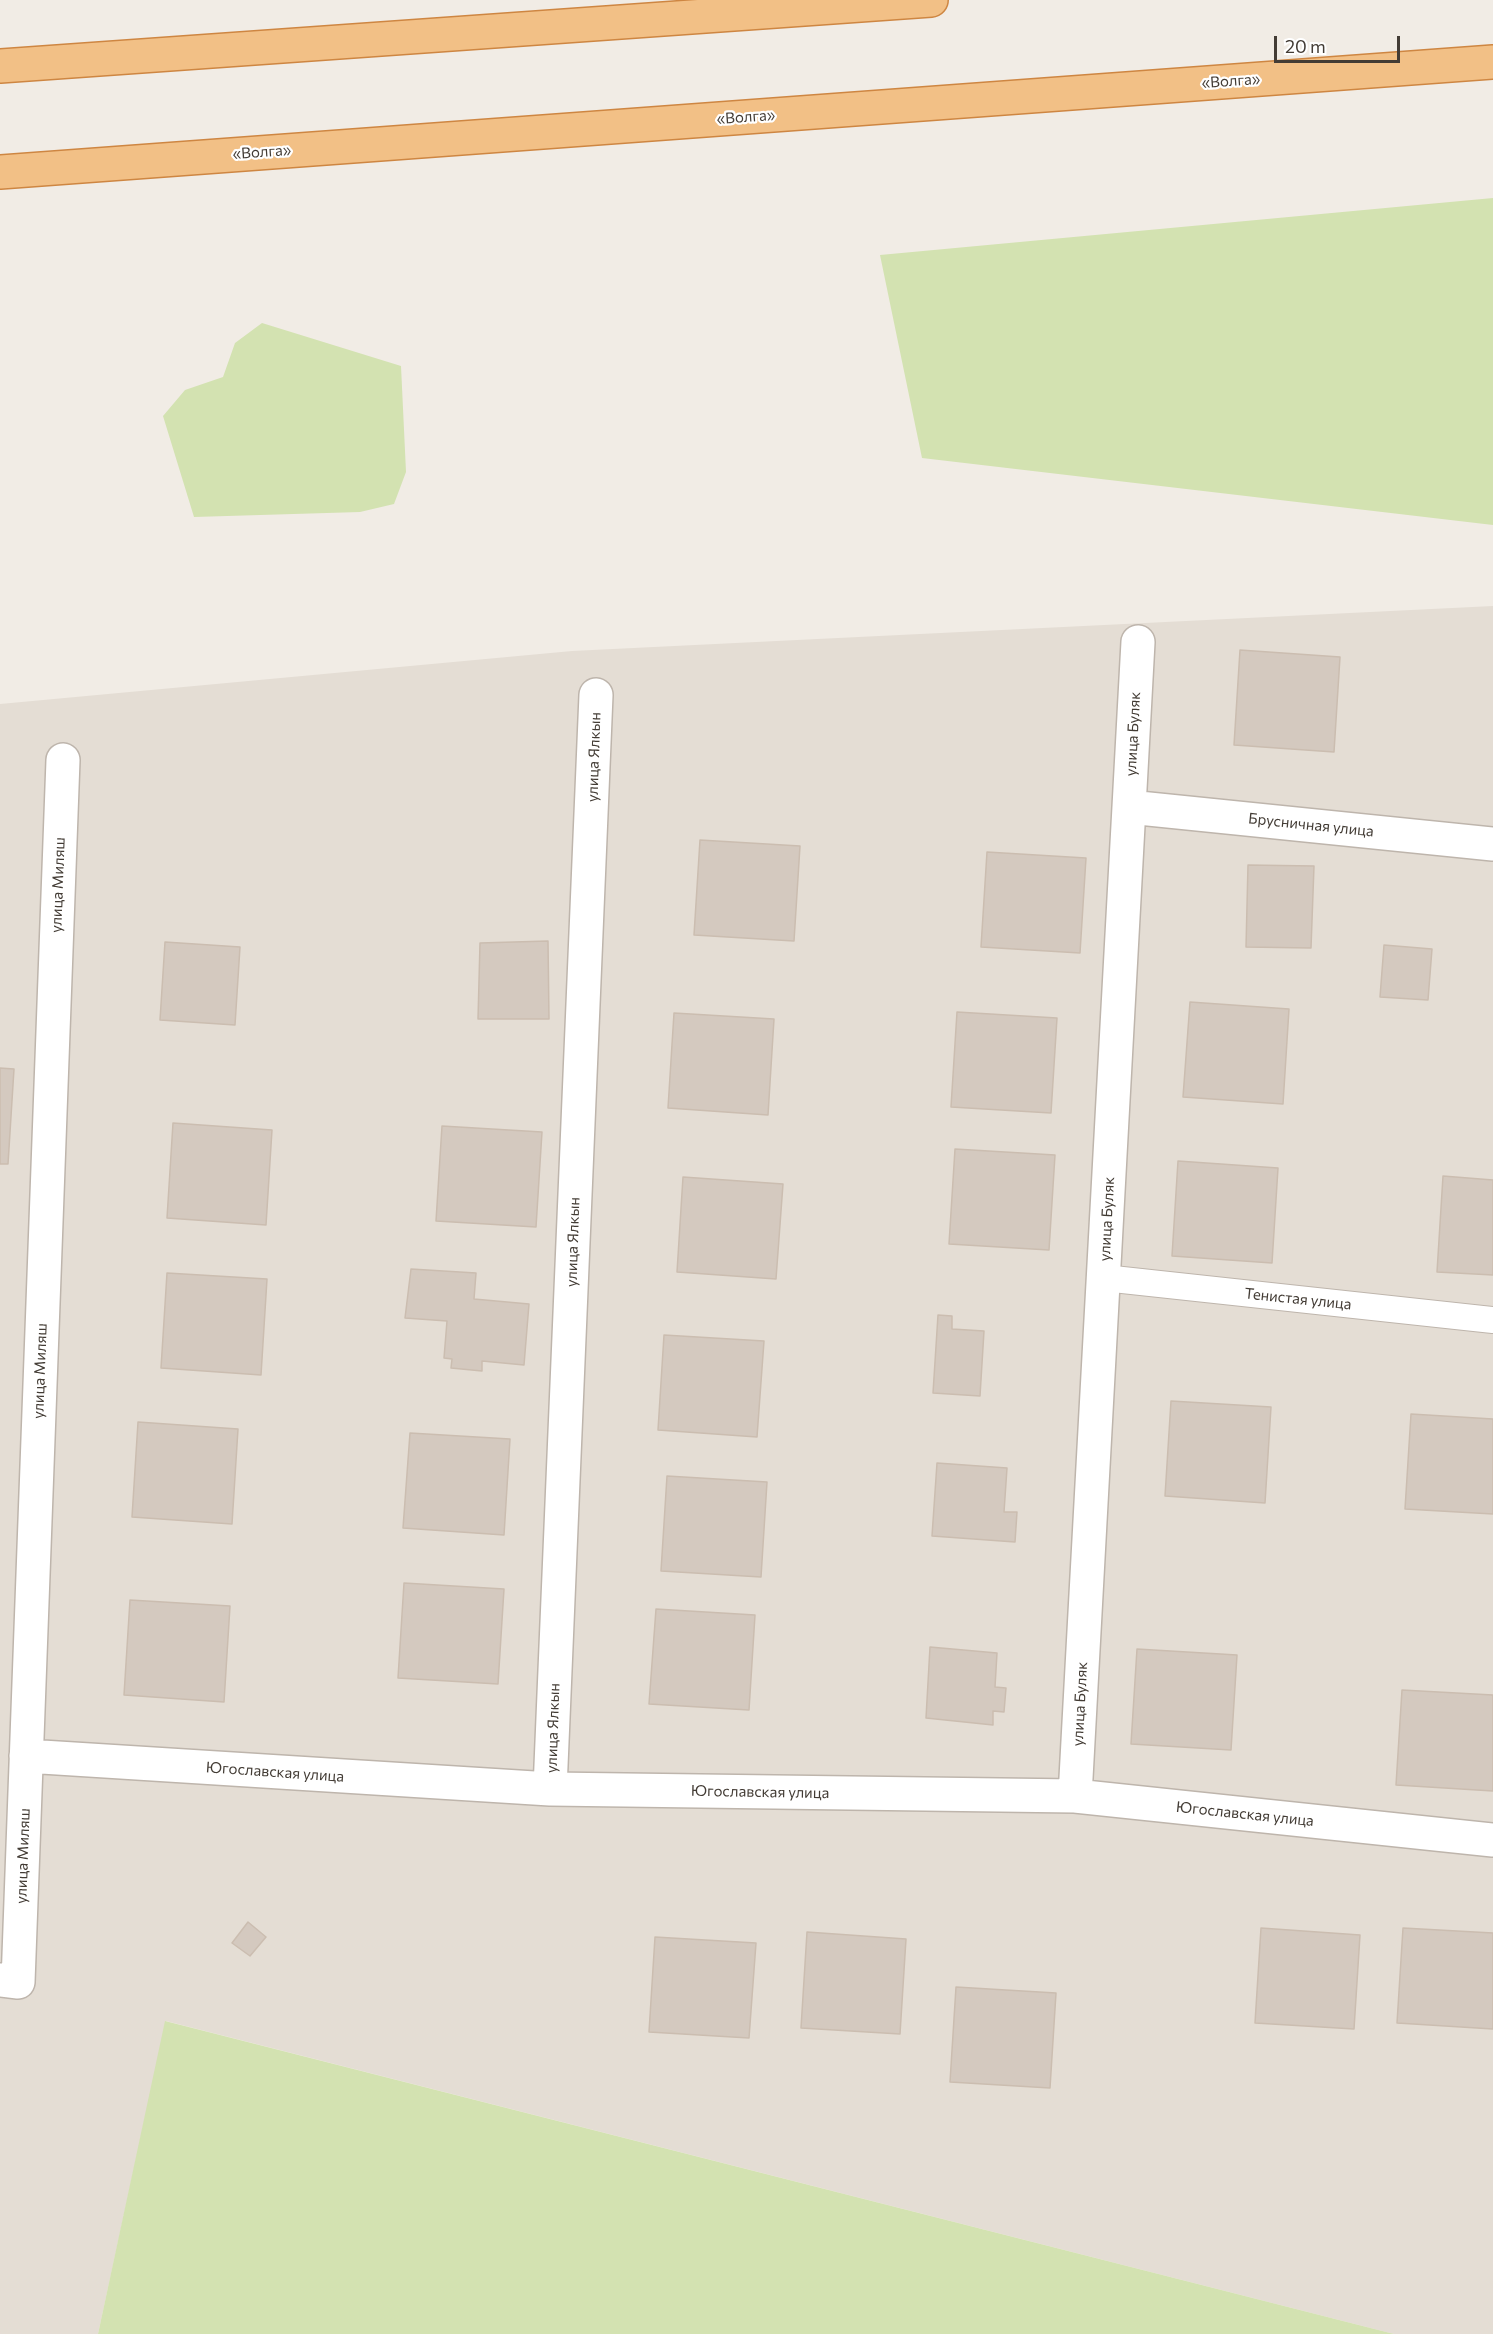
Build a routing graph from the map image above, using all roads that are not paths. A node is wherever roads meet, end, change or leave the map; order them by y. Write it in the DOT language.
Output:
graph roads {
  1 [pos="931,0"];
  2 [pos="1493,62"];
  3 [pos="0,66"];
  4 [pos="0,172"];
  5 [pos="1138,642"];
  6 [pos="596,695"];
  7 [pos="63,760"];
  8 [pos="1129,807"];
  9 [pos="1493,844"];
  10 [pos="1104,1278"];
  11 [pos="1493,1320"];
  12 [pos="26,1756"];
  13 [pos="550,1789"];
  14 [pos="1075,1796"];
  15 [pos="1493,1840"];
  16 [pos="9,1981"];
  1 -- 3 [label="highway"];
  2 -- 4 [label="highway, «Волга»"];
  5 -- 8 [label="street, улица Буляк"];
  6 -- 13 [label="street, улица Ялкын"];
  7 -- 12 [label="street, улица Миляш"];
  8 -- 9 [label="street, Брусничная улица"];
  8 -- 10 [label="street, улица Буляк"];
  10 -- 11 [label="lane, Тенистая улица"];
  10 -- 14 [label="street, улица Буляк"];
  12 -- 13 [label="street, Югославская улица"];
  12 -- 16 [label="street, улица Миляш"];
  13 -- 14 [label="street, Югославская улица"];
  14 -- 15 [label="street, Югославская улица"];
}
